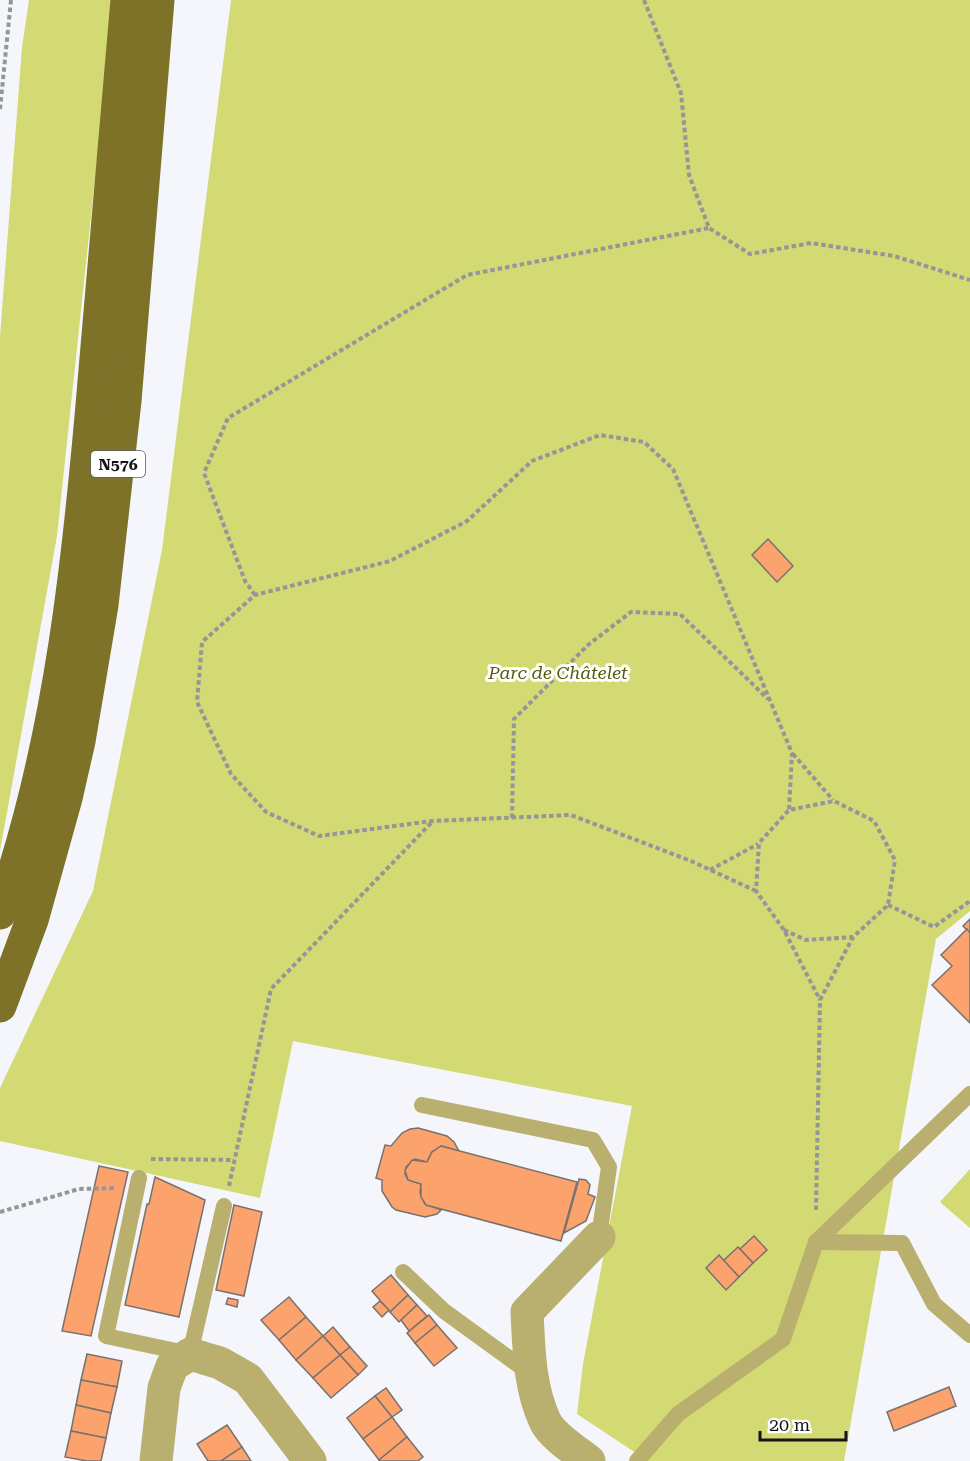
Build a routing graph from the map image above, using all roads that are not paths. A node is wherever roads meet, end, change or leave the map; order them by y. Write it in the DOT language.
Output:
graph roads {
  1 [pos="127,0"];
  2 [pos="158,0"];
  3 [pos="11,914"];
  4 [pos="0,1006"];
  5 [pos="970,1094"];
  6 [pos="422,1105"];
  7 [pos="138,1182"];
  8 [pos="225,1206"];
  9 [pos="599,1237"];
  10 [pos="816,1242"];
  11 [pos="403,1272"];
  12 [pos="970,1335"];
  13 [pos="190,1354"];
  14 [pos="531,1374"];
  15 [pos="156,1461"];
  16 [pos="310,1461"];
  17 [pos="589,1461"];
  18 [pos="637,1461"];
  1 -- 3 [label="main road, N576"];
  2 -- 3 [label="main road, N576"];
  3 -- 4 [label="main road, N576"];
  5 -- 10 [label="lane"];
  6 -- 9 [label="lane"];
  7 -- 13 [label="lane"];
  8 -- 13 [label="lane"];
  9 -- 14 [label="street"];
  10 -- 12 [label="lane"];
  10 -- 18 [label="lane"];
  11 -- 14 [label="lane"];
  13 -- 15 [label="street"];
  13 -- 16 [label="street"];
  14 -- 17 [label="street"];
}
